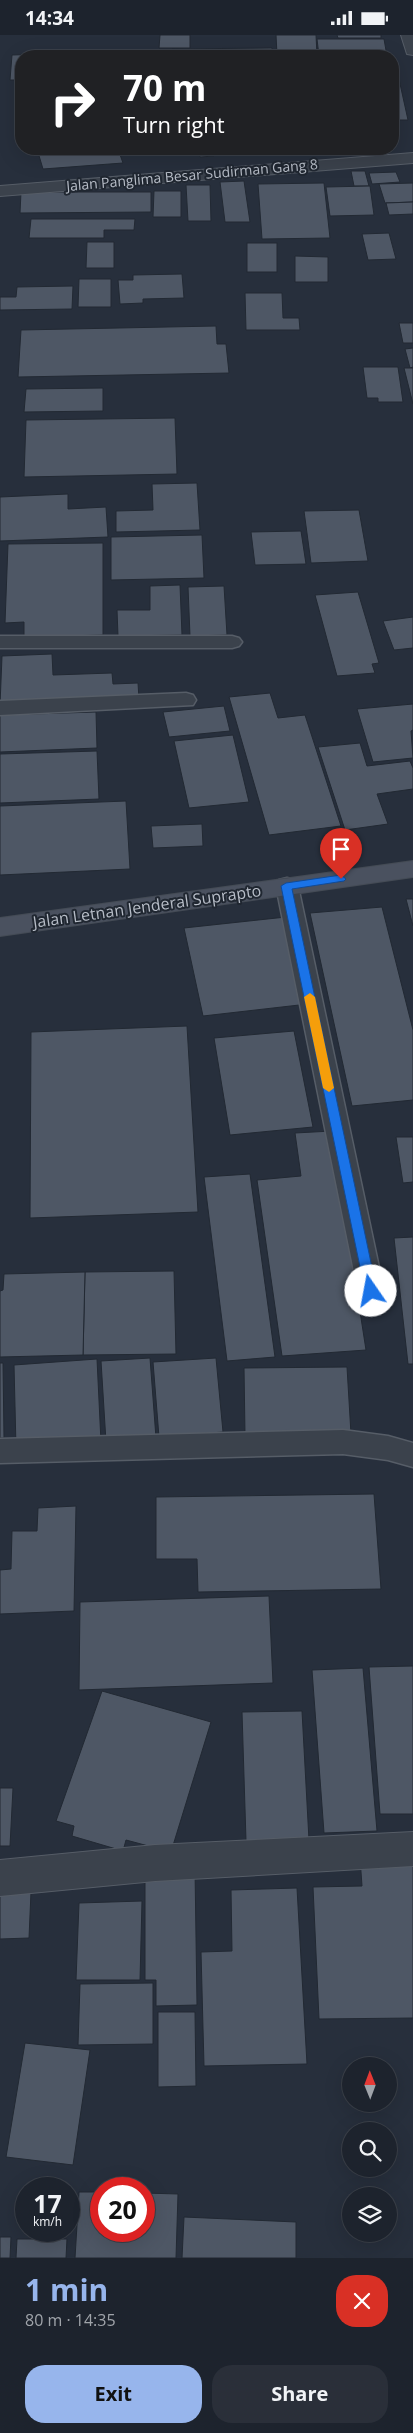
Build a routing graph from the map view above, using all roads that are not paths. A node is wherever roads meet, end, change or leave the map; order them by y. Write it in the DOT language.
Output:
graph roads {
  1 [pos="409,35"];
  2 [pos="412,51"];
  3 [pos="413,158"];
  4 [pos="0,191"];
  5 [pos="0,642"];
  6 [pos="232,642"];
  7 [pos="186,700"];
  8 [pos="0,708"];
  9 [pos="413,869"];
  10 [pos="286,886"];
  11 [pos="0,927"];
  12 [pos="371,1291"];
  13 [pos="0,1451"];
  14 [pos="413,1455"];
  15 [pos="413,1849"];
  16 [pos="0,1878"];
  1 -- 2 [label="street"];
  3 -- 4 [label="street, Jalan Panglima Besar Sudirman Gang 8"];
  5 -- 6 [label="lane"];
  7 -- 8 [label="lane"];
  9 -- 10 [label="main road, Jalan Letnan Jenderal Suprapto"];
  10 -- 11 [label="main road, Jalan Letnan Jenderal Suprapto"];
  10 -- 12 [label="lane"];
  13 -- 14 [label="lane"];
  15 -- 16 [label="street"];
}
